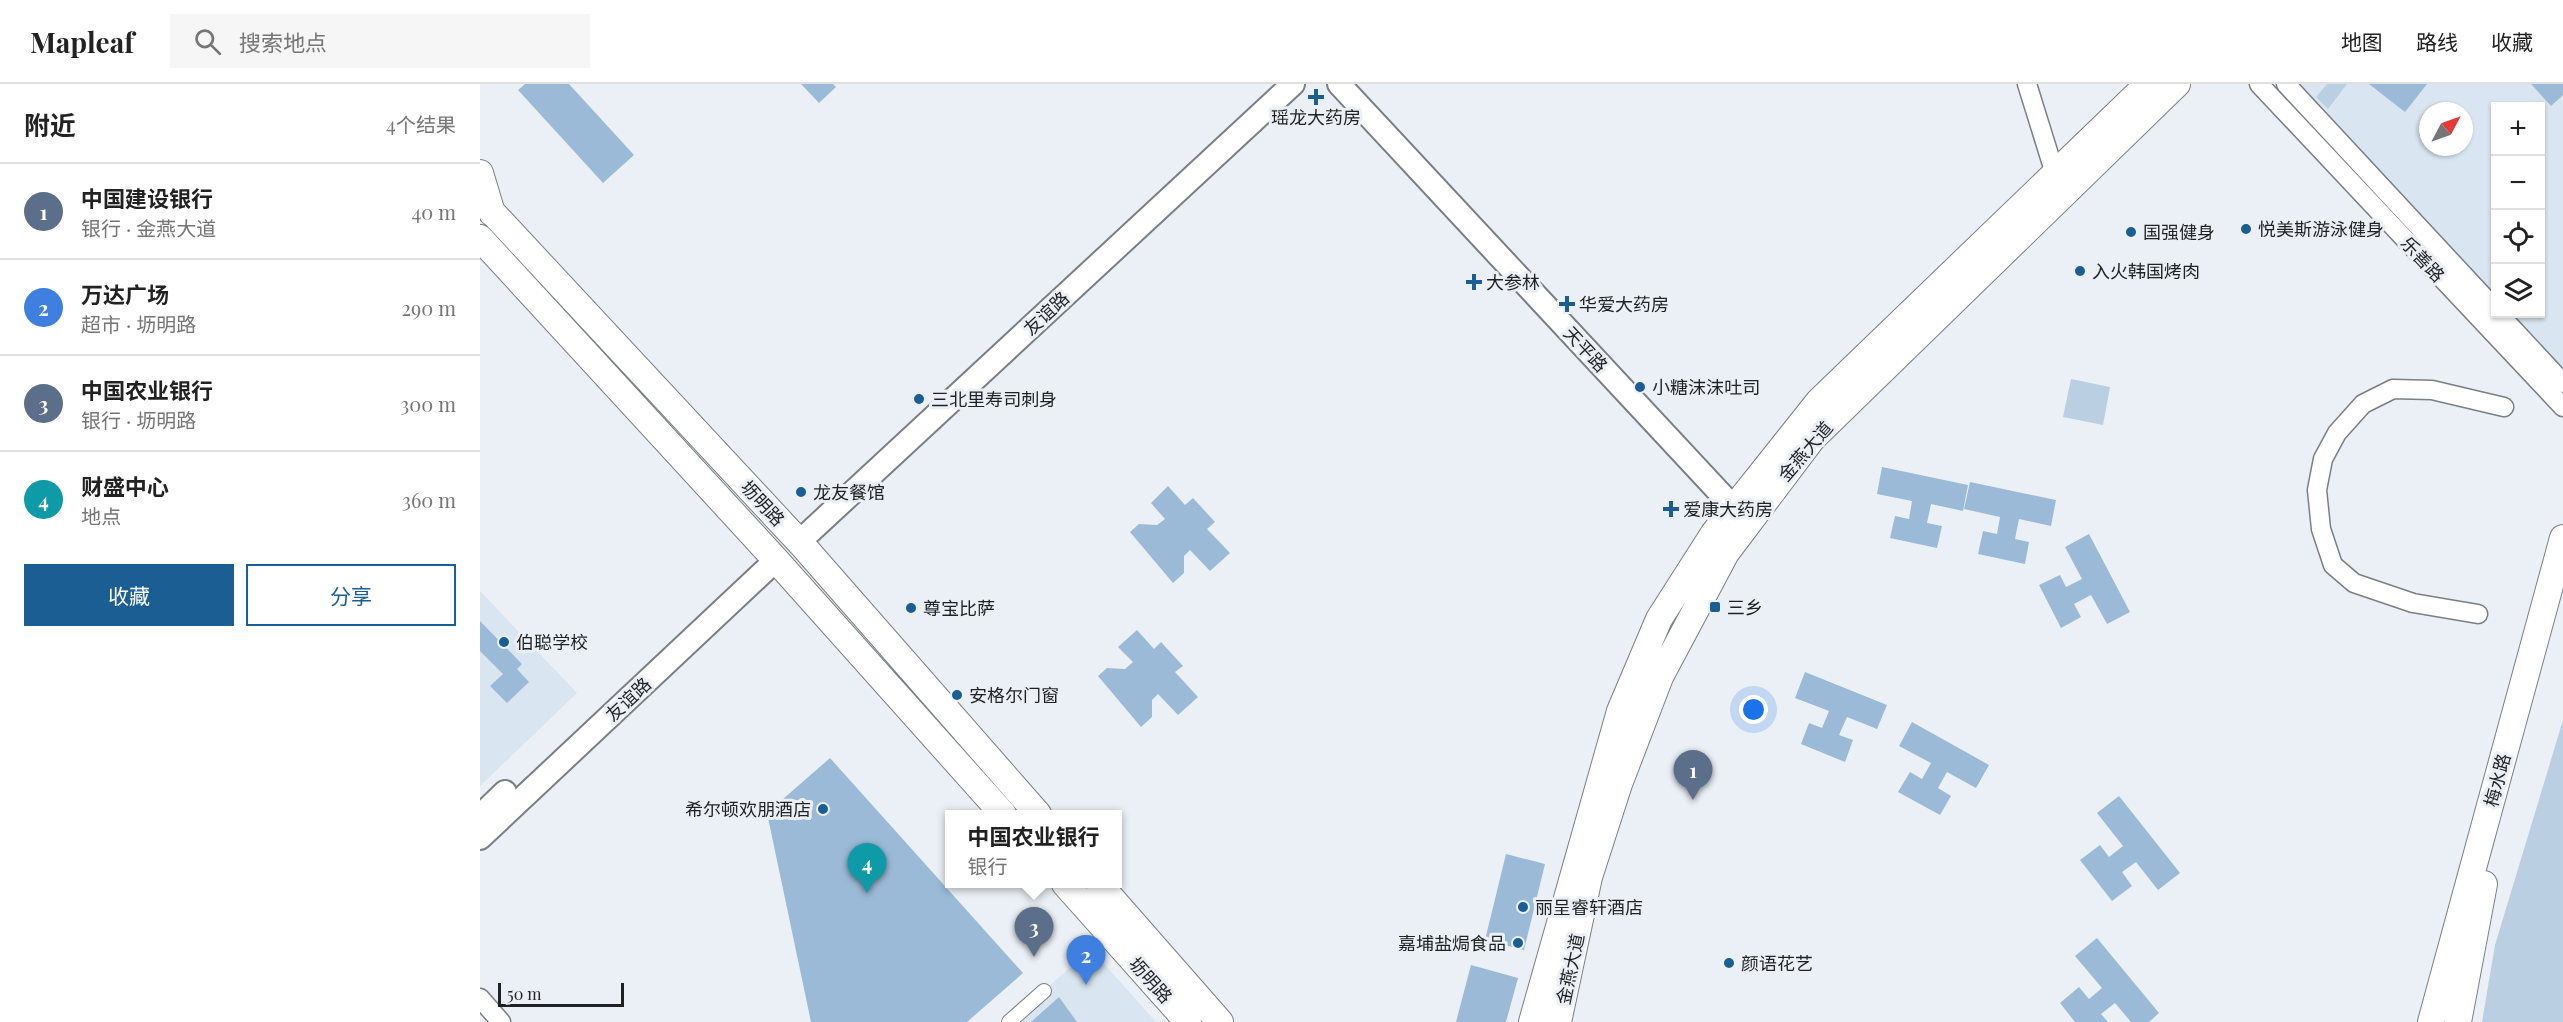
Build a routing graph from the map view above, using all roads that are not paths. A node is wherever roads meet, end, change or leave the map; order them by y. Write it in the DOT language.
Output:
graph roads {
  1 [pos="1293,84"];
  2 [pos="1339,84"];
  3 [pos="2027,84"];
  4 [pos="2148,84"];
  5 [pos="2176,84"];
  6 [pos="2259,84"];
  7 [pos="2286,84"];
  8 [pos="480,173"];
  9 [pos="2055,174"];
  10 [pos="486,206"];
  11 [pos="480,238"];
  12 [pos="2491,305"];
  13 [pos="2503,318"];
  14 [pos="2563,383"];
  15 [pos="2504,407"];
  16 [pos="2563,407"];
  17 [pos="1734,508"];
  18 [pos="2563,538"];
  19 [pos="799,542"];
  20 [pos="771,555"];
  21 [pos="2563,588"];
  22 [pos="2478,614"];
  23 [pos="999,810"];
  24 [pos="1034,810"];
  25 [pos="480,816"];
  26 [pos="480,837"];
  27 [pos="1069,888"];
  28 [pos="1103,888"];
  29 [pos="1044,991"];
  30 [pos="480,998"];
  31 [pos="501,1022"];
  32 [pos="1009,1022"];
  33 [pos="1188,1022"];
  34 [pos="1220,1022"];
  35 [pos="1532,1022"];
  36 [pos="1558,1022"];
  37 [pos="2431,1022"];
  38 [pos="2458,1022"];
  1 -- 19 [label="street, 友谊路"];
  2 -- 17 [label="street, 天平路"];
  3 -- 9 [label="street"];
  4 -- 9 [label="main road, 金燕大道"];
  5 -- 36 [label="main road, 金燕大道"];
  6 -- 16 [label="street, 乐善路"];
  7 -- 12 [label="street, 乐善路"];
  8 -- 10 [label="main road"];
  9 -- 17 [label="main road, 金燕大道"];
  10 -- 19 [label="main road, 坜明路"];
  11 -- 20 [label="main road, 坜明路"];
  13 -- 14 [label="street"];
  15 -- 22 [label="street"];
  17 -- 35 [label="main road, 金燕大道"];
  18 -- 37 [label="main road, 梅水路"];
  19 -- 24 [label="main road, 坜明路"];
  20 -- 23 [label="main road, 坜明路"];
  20 -- 25 [label="street, 友谊路"];
  20 -- 26 [label="street, 友谊路"];
  21 -- 38 [label="main road, 梅水路"];
  27 -- 33 [label="main road, 坜明路"];
  28 -- 34 [label="main road, 坜明路"];
  29 -- 32 [label="street"];
  30 -- 31 [label="street"];
}
